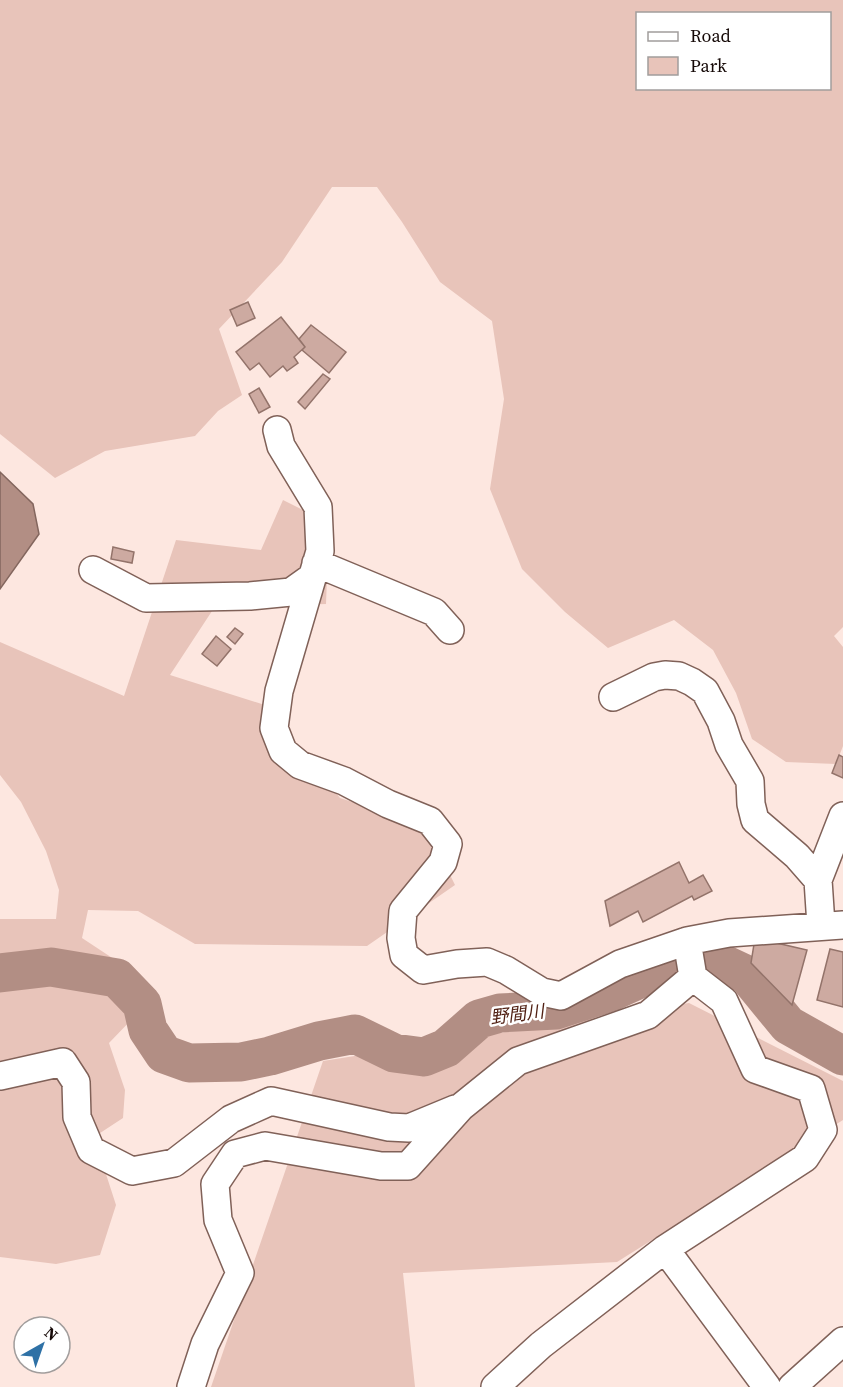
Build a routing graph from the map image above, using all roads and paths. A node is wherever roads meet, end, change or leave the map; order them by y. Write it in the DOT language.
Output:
graph roads {
  1 [pos="277,430"];
  2 [pos="93,570"];
  3 [pos="314,570"];
  4 [pos="450,630"];
  5 [pos="613,697"];
  6 [pos="843,816"];
  7 [pos="818,880"];
  8 [pos="832,925"];
  9 [pos="687,941"];
  10 [pos="693,977"];
  11 [pos="0,1076"];
  12 [pos="461,1107"];
  13 [pos="664,1249"];
  14 [pos="843,1341"];
  15 [pos="191,1387"];
  16 [pos="495,1387"];
  17 [pos="767,1387"];
  18 [pos="792,1387"];
  1 -- 3 [label="street"];
  2 -- 3 [label="street"];
  3 -- 4 [label="street"];
  3 -- 9 [label="street"];
  5 -- 7 [label="street"];
  6 -- 7 [label="street"];
  7 -- 8 [label="street"];
  8 -- 9 [label="street"];
  9 -- 10 [label="street"];
  10 -- 12 [label="street"];
  10 -- 13 [label="street"];
  11 -- 12 [label="street"];
  12 -- 15 [label="street"];
  13 -- 16 [label="street"];
  13 -- 17 [label="street"];
  14 -- 18 [label="street"];
}
